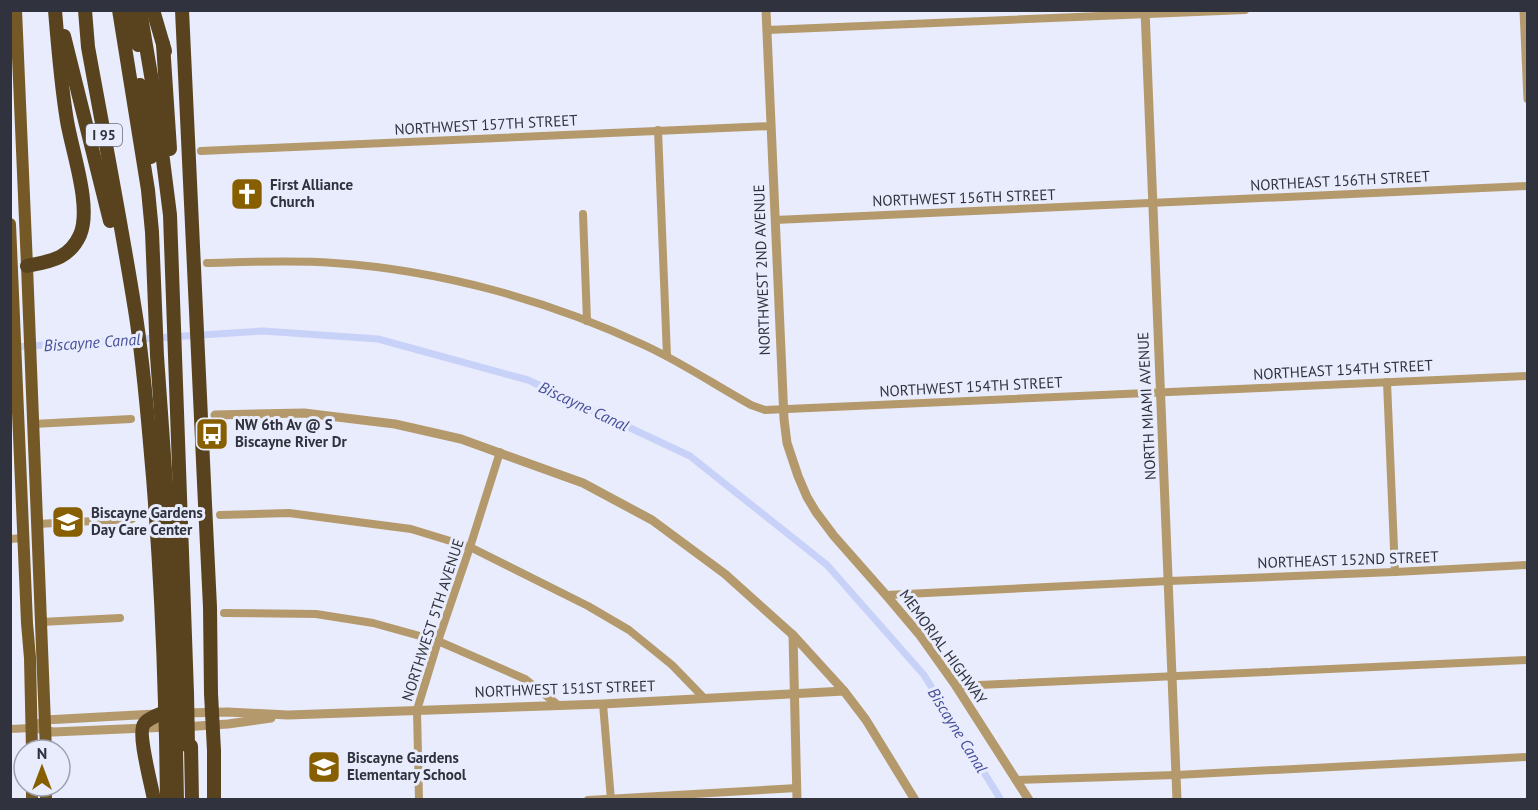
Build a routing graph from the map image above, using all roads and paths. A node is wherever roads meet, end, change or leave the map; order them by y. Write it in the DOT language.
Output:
graph roads {
  1 [pos="16,10"];
  2 [pos="85,10"];
  3 [pos="120,10"];
  4 [pos="126,10"];
  5 [pos="140,10"];
  6 [pos="153,10"];
  7 [pos="182,10"];
  8 [pos="766,10"];
  9 [pos="1245,10"];
  10 [pos="1524,10"];
  11 [pos="56,12"];
  12 [pos="1145,12"];
  13 [pos="767,30"];
  14 [pos="163,44"];
  15 [pos="139,48"];
  16 [pos="15,76"];
  17 [pos="1527,99"];
  18 [pos="771,126"];
  19 [pos="657,130"];
  20 [pos="201,150"];
  21 [pos="1527,186"];
  22 [pos="1153,203"];
  23 [pos="583,214"];
  24 [pos="775,220"];
  25 [pos="10,224"];
  26 [pos="152,232"];
  27 [pos="125,259"];
  28 [pos="27,266"];
  29 [pos="200,266"];
  30 [pos="11,267"];
  31 [pos="175,321"];
  32 [pos="587,321"];
  33 [pos="667,356"];
  34 [pos="16,370"];
  35 [pos="1527,376"];
  36 [pos="1387,382"];
  37 [pos="1160,392"];
  38 [pos="783,410"];
  39 [pos="215,415"];
  40 [pos="131,419"];
  41 [pos="33,424"];
  42 [pos="15,443"];
  43 [pos="500,452"];
  44 [pos="35,482"];
  45 [pos="220,515"];
  46 [pos="132,519"];
  47 [pos="822,521"];
  48 [pos="37,524"];
  49 [pos="24,538"];
  50 [pos="10,539"];
  51 [pos="470,547"];
  52 [pos="1527,565"];
  53 [pos="1395,572"];
  54 [pos="1169,581"];
  55 [pos="40,594"];
  56 [pos="886,595"];
  57 [pos="224,613"];
  58 [pos="120,618"];
  59 [pos="41,622"];
  60 [pos="793,635"];
  61 [pos="438,641"];
  62 [pos="1527,660"];
  63 [pos="1172,676"];
  64 [pos="956,686"];
  65 [pos="844,691"];
  66 [pos="795,693"];
  67 [pos="704,698"];
  68 [pos="176,699"];
  69 [pos="603,704"];
  70 [pos="558,705"];
  71 [pos="417,710"];
  72 [pos="228,711"];
  73 [pos="288,715"];
  74 [pos="228,724"];
  75 [pos="46,725"];
  76 [pos="32,728"];
  77 [pos="10,729"];
  78 [pos="141,729"];
  79 [pos="32,738"];
  80 [pos="46,738"];
  81 [pos="181,744"];
  82 [pos="1527,757"];
  83 [pos="1176,774"];
  84 [pos="1016,780"];
  85 [pos="797,788"];
  86 [pos="611,799"];
  87 [pos="154,800"];
  88 [pos="167,800"];
  89 [pos="177,800"];
  90 [pos="190,800"];
  91 [pos="214,800"];
  92 [pos="419,800"];
  93 [pos="588,800"];
  94 [pos="797,800"];
  95 [pos="915,800"];
  96 [pos="1029,800"];
  97 [pos="1177,800"];
  1 -- 16 [label="main road"];
  2 -- 27 [label="highway, I 95"];
  3 -- 15 [label="highway"];
  3 -- 26 [label="highway"];
  4 -- 15 [label="highway"];
  5 -- 15 [label="highway"];
  6 -- 14 [label="highway"];
  7 -- 29 [label="highway"];
  8 -- 13 [label="street, NORTHWEST 2ND AVENUE"];
  9 -- 12 [label="street"];
  10 -- 17 [label="street"];
  11 -- 27 [label="highway"];
  11 -- 28 [label="highway"];
  12 -- 13 [label="street"];
  12 -- 22 [label="street, NORTH MIAMI AVENUE"];
  13 -- 18 [label="street, NORTHWEST 2ND AVENUE"];
  14 -- 29 [label="highway"];
  14 -- 31 [label="highway"];
  15 -- 26 [label="highway"];
  15 -- 31 [label="highway"];
  16 -- 28 [label="main road"];
  18 -- 19 [label="street, NORTHWEST 157TH STREET"];
  18 -- 24 [label="street, NORTHWEST 2ND AVENUE"];
  19 -- 20 [label="street, NORTHWEST 157TH STREET"];
  19 -- 33 [label="street"];
  21 -- 22 [label="street, NORTHEAST 156TH STREET"];
  22 -- 24 [label="street, NORTHWEST 156TH STREET"];
  22 -- 37 [label="street, NORTH MIAMI AVENUE"];
  23 -- 32 [label="street"];
  24 -- 38 [label="street, NORTHWEST 2ND AVENUE"];
  25 -- 30 [label="main road"];
  26 -- 68 [label="highway"];
  27 -- 68 [label="highway, I 95"];
  28 -- 30 [label="street"];
  28 -- 41 [label="main road"];
  29 -- 32 [label="street, NORTHWEST 154TH STREET"];
  29 -- 91 [label="highway, bridge"];
  30 -- 34 [label="main road"];
  31 -- 68 [label="highway"];
  32 -- 33 [label="street, NORTHWEST 154TH STREET"];
  33 -- 38 [label="street, NORTHWEST 154TH STREET"];
  34 -- 41 [label="main road"];
  34 -- 42 [label="main road"];
  35 -- 36 [label="street, NORTHEAST 154TH STREET"];
  36 -- 37 [label="street, NORTHEAST 154TH STREET"];
  36 -- 53 [label="street"];
  37 -- 38 [label="street, NORTHWEST 154TH STREET"];
  37 -- 54 [label="street, NORTH MIAMI AVENUE"];
  38 -- 47 [label="street, NORTHWEST 2ND AVENUE"];
  39 -- 43 [label="street"];
  40 -- 41 [label="street"];
  41 -- 44 [label="main road"];
  42 -- 44 [label="main road"];
  42 -- 49 [label="main road"];
  43 -- 51 [label="street, NORTHWEST 5TH AVENUE"];
  43 -- 60 [label="street"];
  44 -- 48 [label="main road"];
  45 -- 51 [label="street"];
  46 -- 48 [label="street"];
  47 -- 56 [label="street, MEMORIAL HIGHWAY"];
  48 -- 55 [label="main road"];
  49 -- 50 [label="street"];
  49 -- 55 [label="main road"];
  49 -- 76 [label="main road"];
  51 -- 61 [label="street, NORTHWEST 5TH AVENUE"];
  51 -- 67 [label="street"];
  52 -- 53 [label="street, NORTHEAST 152ND STREET"];
  53 -- 54 [label="street, NORTHEAST 152ND STREET"];
  54 -- 56 [label="street, NORTHEAST 152ND STREET"];
  54 -- 63 [label="street, NORTH MIAMI AVENUE"];
  55 -- 59 [label="main road"];
  56 -- 64 [label="street, MEMORIAL HIGHWAY"];
  57 -- 61 [label="street"];
  58 -- 59 [label="street"];
  59 -- 75 [label="main road"];
  60 -- 65 [label="street"];
  60 -- 66 [label="street"];
  61 -- 70 [label="street"];
  61 -- 71 [label="street, NORTHWEST 5TH AVENUE"];
  62 -- 63 [label="street"];
  63 -- 64 [label="street"];
  63 -- 83 [label="street, NORTH MIAMI AVENUE"];
  64 -- 84 [label="street, MEMORIAL HIGHWAY"];
  65 -- 66 [label="street, NORTHWEST 151ST STREET"];
  65 -- 95 [label="street"];
  66 -- 67 [label="street, NORTHWEST 151ST STREET"];
  66 -- 85 [label="street"];
  67 -- 69 [label="street, NORTHWEST 151ST STREET"];
  68 -- 72 [label="street, NORTHWEST 151ST STREET"];
  68 -- 75 [label="street, NORTHWEST 151ST STREET"];
  68 -- 78 [label="highway"];
  68 -- 81 [label="highway, I 95, bridge"];
  68 -- 81 [label="highway, bridge"];
  69 -- 70 [label="street, NORTHWEST 151ST STREET"];
  69 -- 86 [label="street"];
  70 -- 71 [label="street, NORTHWEST 151ST STREET"];
  71 -- 73 [label="street, NORTHWEST 151ST STREET"];
  71 -- 92 [label="street, NORTHWEST 5TH AVENUE"];
  72 -- 73 [label="street, NORTHWEST 151ST STREET"];
  72 -- 74 [label="street"];
  73 -- 74 [label="street, NORTHWEST 151ST STREET"];
  74 -- 78 [label="street, NORTHWEST 151ST STREET"];
  75 -- 76 [label="street, NORTHWEST 151ST STREET"];
  75 -- 78 [label="street, NORTHWEST 151ST STREET"];
  75 -- 80 [label="main road"];
  76 -- 77 [label="street, NORTHWEST 151ST STREET"];
  76 -- 79 [label="main road"];
  78 -- 87 [label="highway"];
  81 -- 88 [label="highway, I 95"];
  81 -- 89 [label="highway"];
  81 -- 90 [label="highway"];
  82 -- 83 [label="street"];
  83 -- 84 [label="street"];
  83 -- 97 [label="street, NORTH MIAMI AVENUE"];
  84 -- 96 [label="street, MEMORIAL HIGHWAY"];
  85 -- 86 [label="street"];
  85 -- 94 [label="street"];
  86 -- 93 [label="street"];
}
